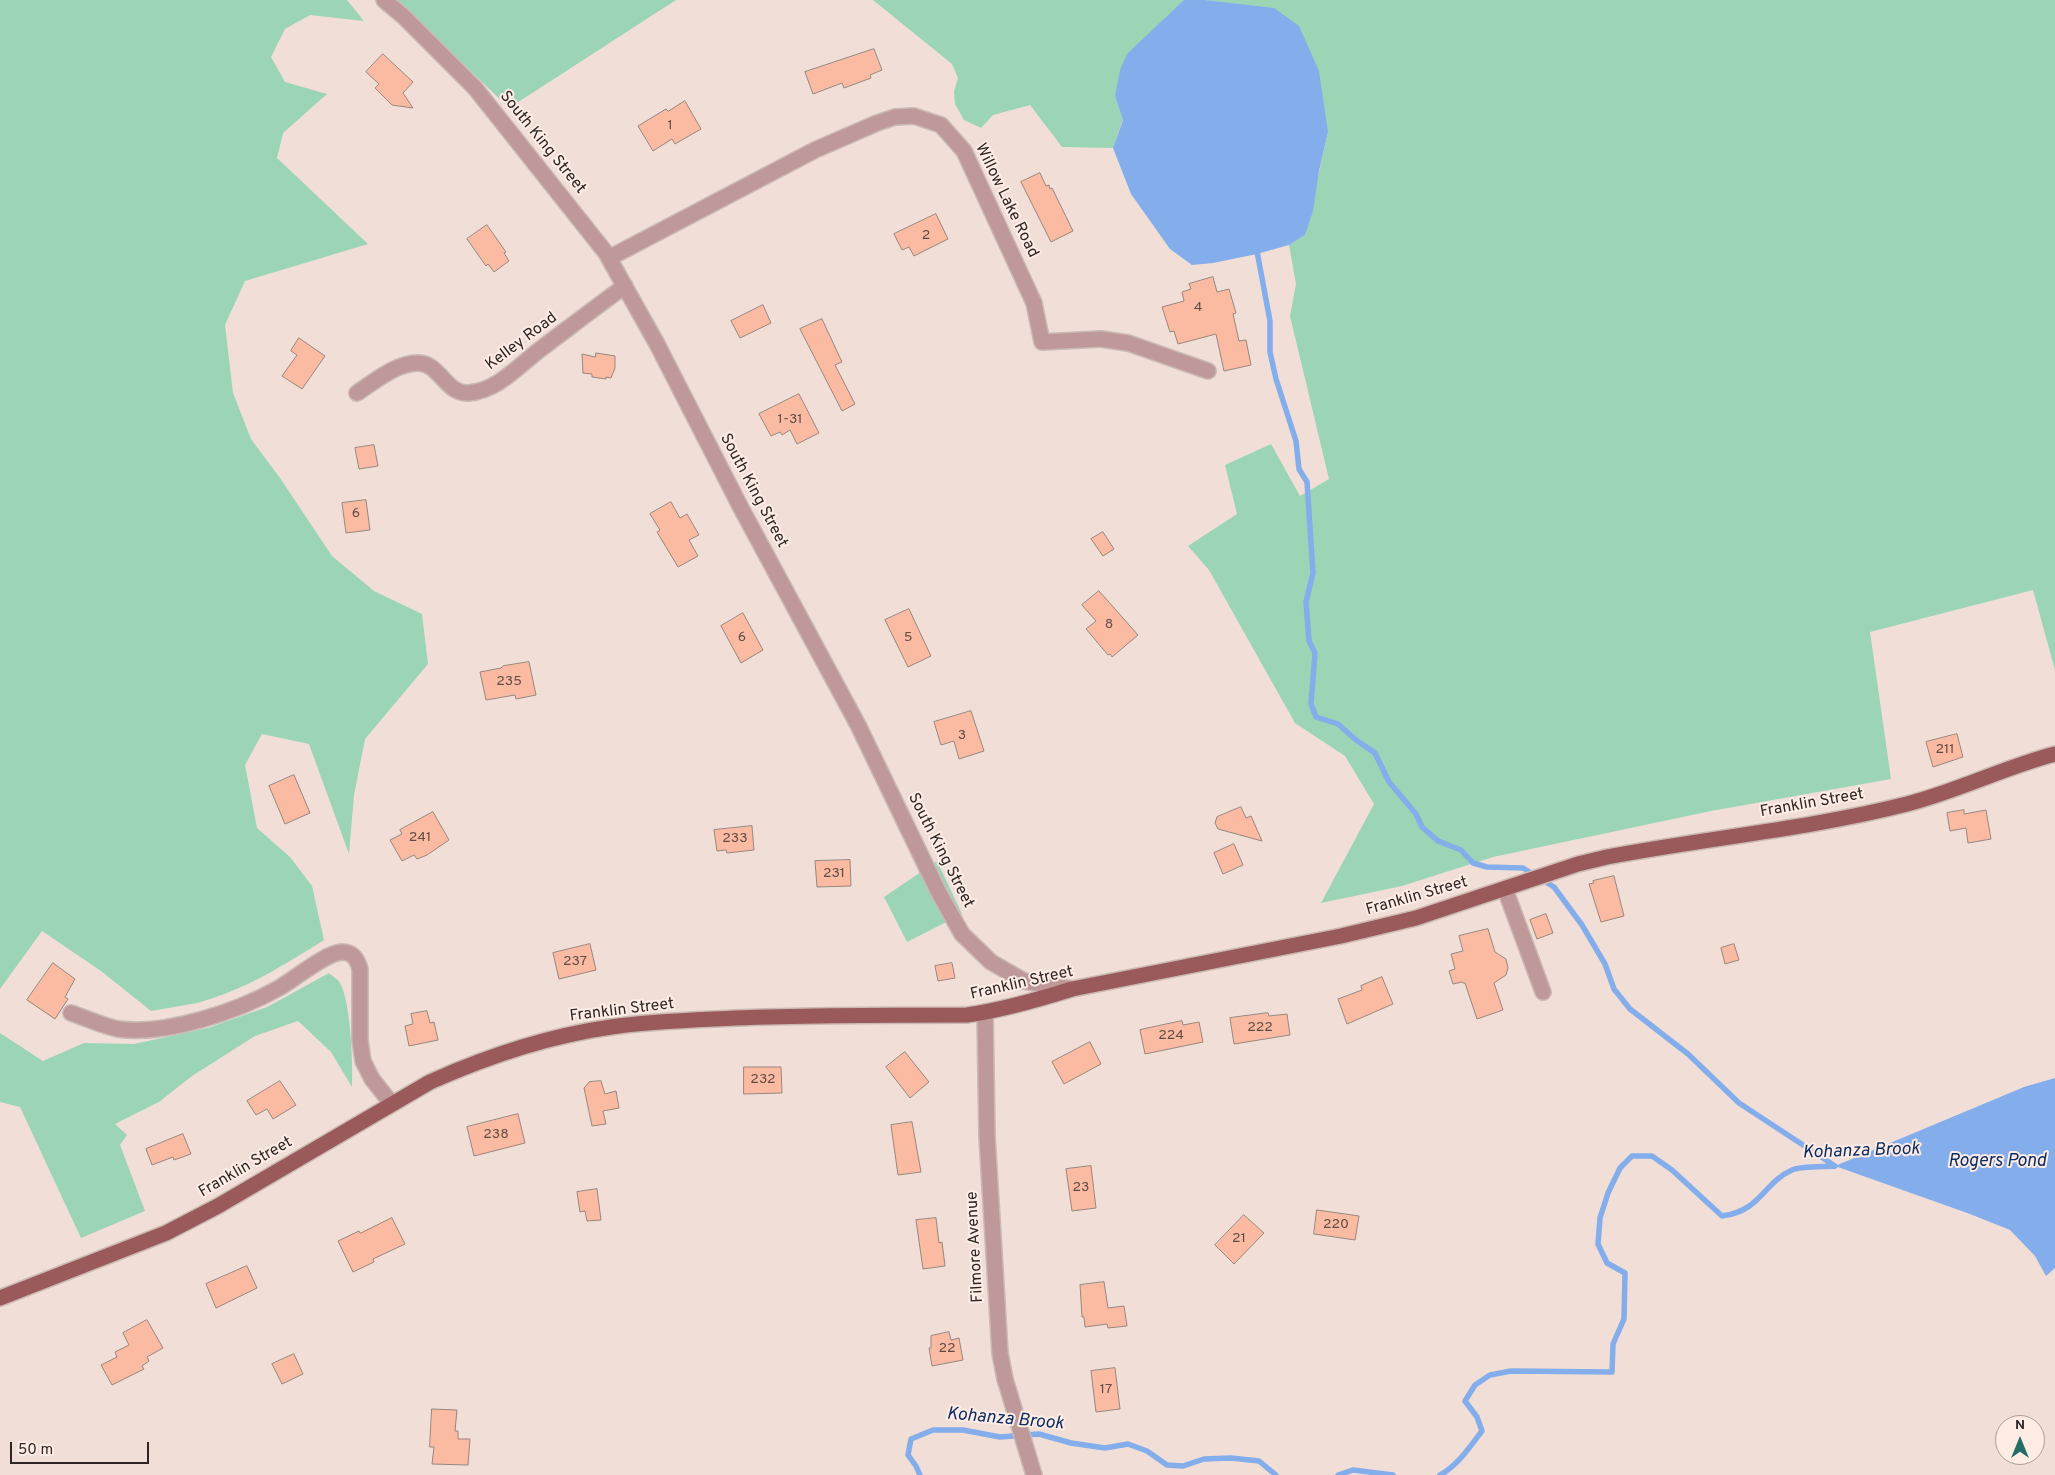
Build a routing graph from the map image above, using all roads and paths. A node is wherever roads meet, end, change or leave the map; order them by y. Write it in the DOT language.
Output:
graph roads {
  1 [pos="384,0"];
  2 [pos="609,258"];
  3 [pos="625,286"];
  4 [pos="1208,371"];
  5 [pos="357,393"];
  6 [pos="2055,754"];
  7 [pos="1505,889"];
  8 [pos="1072,989"];
  9 [pos="1542,992"];
  10 [pos="985,1012"];
  11 [pos="71,1013"];
  12 [pos="391,1103"];
  13 [pos="0,1298"];
  14 [pos="1034,1475"];
  1 -- 2 [label="street, South King Street"];
  2 -- 3 [label="street, South King Street"];
  2 -- 4 [label="street, Willow Lake Road"];
  3 -- 5 [label="street, Kelley Road"];
  3 -- 8 [label="street, South King Street"];
  6 -- 7 [label="main road, Franklin Street"];
  7 -- 8 [label="main road, Franklin Street"];
  7 -- 9 [label="street"];
  8 -- 10 [label="main road, Franklin Street"];
  10 -- 12 [label="main road, Franklin Street"];
  10 -- 14 [label="street, Filmore Avenue"];
  11 -- 12 [label="street"];
  12 -- 13 [label="main road, Franklin Street"];
}
